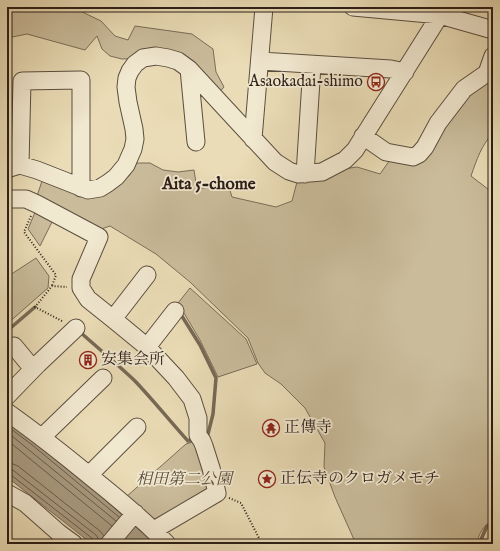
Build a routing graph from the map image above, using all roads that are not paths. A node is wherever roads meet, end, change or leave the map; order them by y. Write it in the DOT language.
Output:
graph roads {
  1 [pos="264,7"];
  2 [pos="353,7"];
  3 [pos="441,11"];
  4 [pos="493,30"];
  5 [pos="493,56"];
  6 [pos="260,61"];
  7 [pos="312,65"];
  8 [pos="189,69"];
  9 [pos="405,72"];
  10 [pos="363,136"];
  11 [pos="253,139"];
  12 [pos="196,142"];
  13 [pos="13,167"];
  14 [pos="305,174"];
  15 [pos="81,188"];
  16 [pos="7,199"];
  17 [pos="147,275"];
  18 [pos="175,311"];
  19 [pos="113,318"];
  20 [pos="76,328"];
  21 [pos="14,346"];
  22 [pos="147,347"];
  23 [pos="33,369"];
  24 [pos="103,378"];
  25 [pos="7,396"];
  26 [pos="7,412"];
  27 [pos="137,427"];
  28 [pos="42,437"];
  29 [pos="89,475"];
  30 [pos="7,493"];
  31 [pos="135,513"];
  32 [pos="154,530"];
  33 [pos="58,532"];
  34 [pos="74,544"];
  35 [pos="83,544"];
  36 [pos="110,544"];
  37 [pos="168,544"];
  1 -- 6 [label="street"];
  2 -- 3 [label="street"];
  3 -- 4 [label="street"];
  3 -- 9 [label="street"];
  5 -- 10 [label="street"];
  6 -- 7 [label="street"];
  6 -- 11 [label="street"];
  7 -- 9 [label="street"];
  7 -- 14 [label="street"];
  8 -- 11 [label="street"];
  8 -- 12 [label="street"];
  8 -- 15 [label="street"];
  9 -- 10 [label="street"];
  10 -- 14 [label="street"];
  11 -- 14 [label="street"];
  13 -- 15 [label="street"];
  13 -- 15 [label="street"];
  16 -- 19 [label="street"];
  17 -- 19 [label="street"];
  18 -- 22 [label="street"];
  19 -- 22 [label="street"];
  20 -- 23 [label="street"];
  21 -- 23 [label="street"];
  22 -- 32 [label="street"];
  23 -- 25 [label="street"];
  24 -- 28 [label="street"];
  26 -- 28 [label="street"];
  27 -- 29 [label="street"];
  28 -- 29 [label="street"];
  29 -- 31 [label="street"];
  30 -- 33 [label="street"];
  31 -- 32 [label="street"];
  31 -- 36 [label="street"];
  32 -- 37 [label="street"];
  33 -- 34 [label="street"];
  33 -- 35 [label="street"];
}
